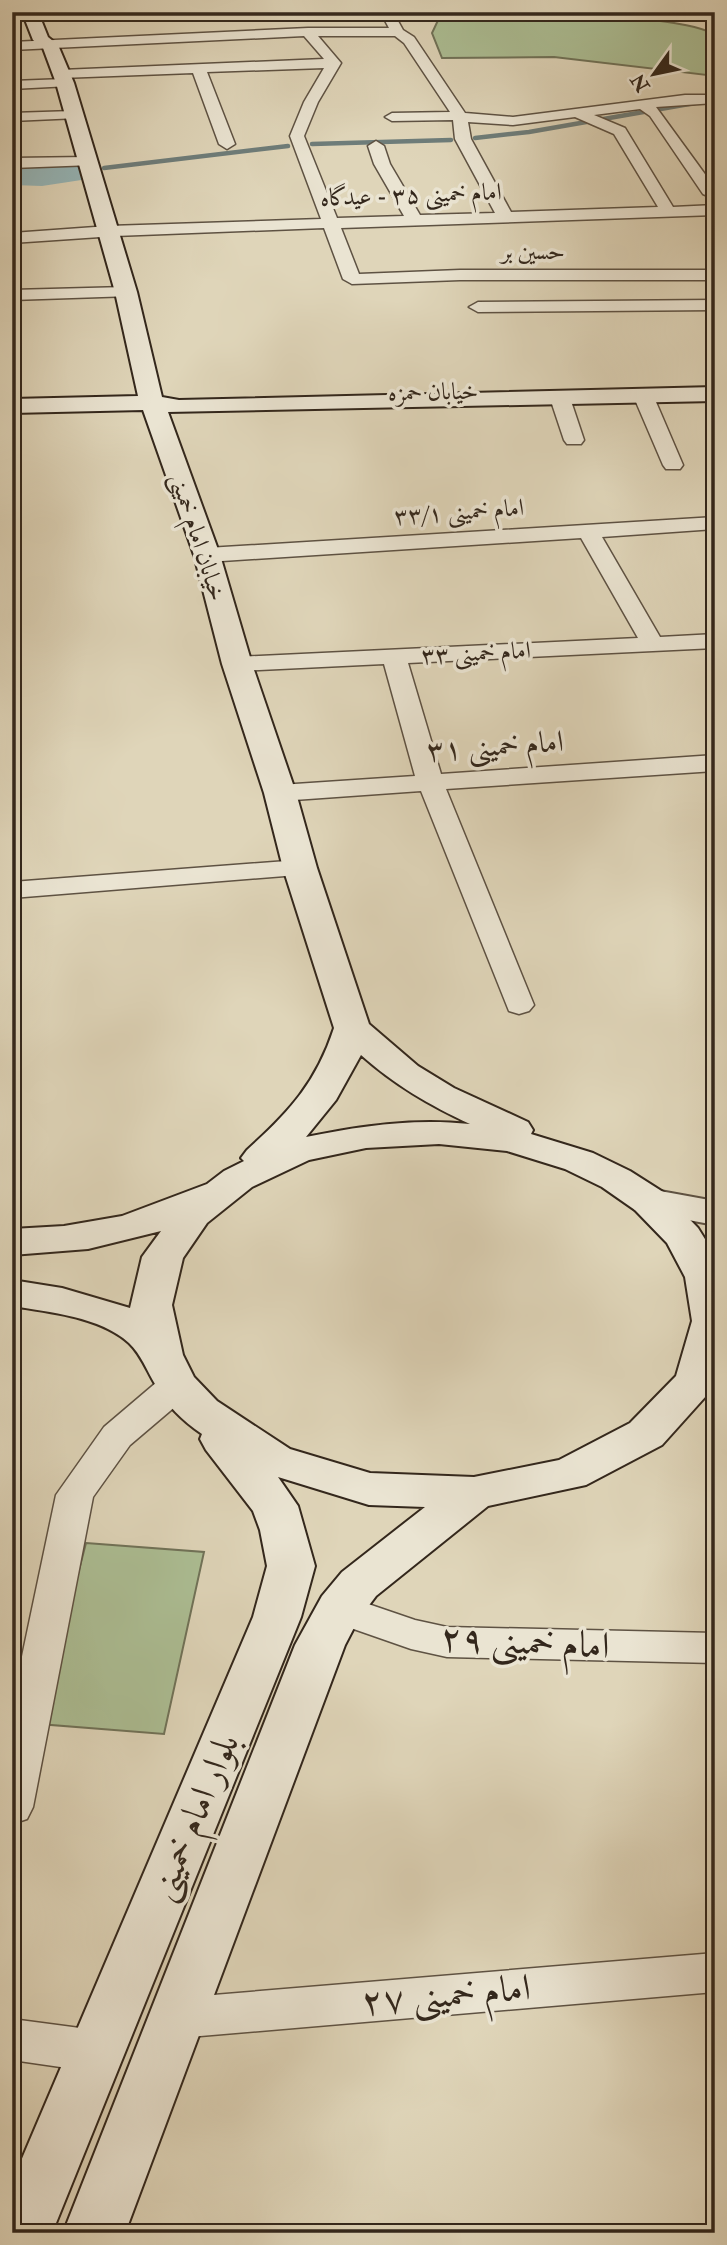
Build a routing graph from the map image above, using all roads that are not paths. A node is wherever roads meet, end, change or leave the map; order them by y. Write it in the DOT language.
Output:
graph roads {
  1 [pos="30,12"];
  2 [pos="45,12"];
  3 [pos="386,12"];
  4 [pos="398,32"];
  5 [pos="308,33"];
  6 [pos="50,45"];
  7 [pos="12,46"];
  8 [pos="333,67"];
  9 [pos="198,68"];
  10 [pos="63,78"];
  11 [pos="12,85"];
  12 [pos="715,99"];
  13 [pos="643,104"];
  14 [pos="577,113"];
  15 [pos="73,115"];
  16 [pos="460,116"];
  17 [pos="12,117"];
  18 [pos="392,117"];
  19 [pos="227,144"];
  20 [pos="376,146"];
  21 [pos="88,162"];
  22 [pos="12,163"];
  23 [pos="715,194"];
  24 [pos="715,209"];
  25 [pos="668,212"];
  26 [pos="505,217"];
  27 [pos="415,220"];
  28 [pos="332,222"];
  29 [pos="109,232"];
  30 [pos="12,238"];
  31 [pos="715,275"];
  32 [pos="126,292"];
  33 [pos="12,295"];
  34 [pos="715,305"];
  35 [pos="478,307"];
  36 [pos="715,386"];
  37 [pos="715,394"];
  38 [pos="646,402"];
  39 [pos="152,403"];
  40 [pos="562,404"];
  41 [pos="12,406"];
  42 [pos="574,440"];
  43 [pos="673,465"];
  44 [pos="715,523"];
  45 [pos="588,531"];
  46 [pos="207,555"];
  47 [pos="715,642"];
  48 [pos="653,644"];
  49 [pos="394,657"];
  50 [pos="237,664"];
  51 [pos="715,763"];
  52 [pos="430,782"];
  53 [pos="280,793"];
  54 [pos="300,868"];
  55 [pos="12,890"];
  56 [pos="519,1005"];
  57 [pos="352,1028"];
  58 [pos="579,1161"];
  59 [pos="238,1179"];
  60 [pos="649,1201"];
  61 [pos="715,1213"];
  62 [pos="12,1242"];
  63 [pos="12,1293"];
  64 [pos="714,1320"];
  65 [pos="179,1384"];
  66 [pos="474,1493"];
  67 [pos="339,1609"];
  68 [pos="715,1648"];
  69 [pos="12,1807"];
  70 [pos="715,1972"];
  71 [pos="177,2018"];
  72 [pos="12,2039"];
  73 [pos="95,2051"];
  74 [pos="21,2233"];
  75 [pos="94,2233"];
  1 -- 6 [label="main road, خیابان امام خمینی"];
  2 -- 6 [label="main road, خیابان امام خمینی"];
  3 -- 4 [label="street"];
  4 -- 5 [label="street"];
  4 -- 16 [label="street"];
  5 -- 6 [label="street"];
  5 -- 8 [label="street"];
  6 -- 7 [label="street"];
  6 -- 10 [label="main road, خیابان امام خمینی"];
  8 -- 9 [label="street"];
  8 -- 28 [label="street"];
  9 -- 10 [label="street"];
  9 -- 19 [label="street"];
  10 -- 11 [label="street"];
  10 -- 15 [label="main road, خیابان امام خمینی"];
  12 -- 13 [label="street"];
  13 -- 14 [label="street"];
  13 -- 23 [label="street"];
  14 -- 16 [label="street"];
  14 -- 25 [label="street"];
  15 -- 17 [label="street"];
  15 -- 21 [label="main road, خیابان امام خمینی"];
  16 -- 18 [label="street"];
  16 -- 26 [label="street"];
  20 -- 27 [label="street"];
  21 -- 22 [label="street"];
  21 -- 29 [label="main road, خیابان امام خمینی"];
  24 -- 25 [label="street, امام خمینی ۳۵ - عیدگاه"];
  25 -- 26 [label="street, امام خمینی ۳۵ - عیدگاه"];
  26 -- 27 [label="street, امام خمینی ۳۵ - عیدگاه"];
  27 -- 28 [label="street, امام خمینی ۳۵ - عیدگاه"];
  28 -- 29 [label="street, امام خمینی ۳۵ - عیدگاه"];
  28 -- 31 [label="street, حسین بر"];
  29 -- 30 [label="street, امام خمینی ۳۵ - عیدگاه"];
  29 -- 32 [label="main road, خیابان امام خمینی"];
  32 -- 33 [label="street"];
  32 -- 39 [label="main road, خیابان امام خمینی"];
  34 -- 35 [label="street"];
  36 -- 39 [label="main road, خیابان حمزه"];
  37 -- 39 [label="main road, خیابان حمزه"];
  38 -- 43 [label="street"];
  39 -- 41 [label="main road, خیابان حمزه"];
  39 -- 46 [label="main road, خیابان امام خمینی"];
  40 -- 42 [label="street"];
  44 -- 45 [label="street, امام خمینی ۳۳/۱"];
  45 -- 46 [label="street, امام خمینی ۳۳/۱"];
  45 -- 48 [label="street"];
  46 -- 50 [label="main road, خیابان امام خمینی"];
  47 -- 48 [label="street, امام خمینی ۳۳"];
  48 -- 49 [label="street, امام خمینی ۳۳"];
  49 -- 50 [label="street, امام خمینی ۳۳"];
  49 -- 52 [label="street"];
  50 -- 53 [label="main road, خیابان امام خمینی"];
  51 -- 52 [label="street, امام خمینی ۳۱"];
  52 -- 53 [label="street, امام خمینی ۳۱"];
  52 -- 56 [label="street"];
  53 -- 54 [label="main road, خیابان امام خمینی"];
  54 -- 55 [label="street"];
  54 -- 57 [label="main road, خیابان امام خمینی"];
  57 -- 58 [label="main road"];
  57 -- 59 [label="main road"];
  58 -- 59 [label="main road"];
  58 -- 60 [label="main road"];
  59 -- 62 [label="main road"];
  59 -- 65 [label="main road"];
  60 -- 61 [label="main road"];
  60 -- 64 [label="main road"];
  63 -- 65 [label="main road"];
  64 -- 66 [label="main road"];
  65 -- 66 [label="main road"];
  65 -- 69 [label="street"];
  65 -- 73 [label="main road, بلوار امام خمینی"];
  66 -- 67 [label="main road, بلوار امام خمینی"];
  67 -- 68 [label="street, امام خمینی ۲۹"];
  67 -- 71 [label="main road, بلوار امام خمینی"];
  70 -- 71 [label="street, امام خمینی ۲۷"];
  71 -- 75 [label="main road, بلوار امام خمینی"];
  72 -- 73 [label="street"];
  73 -- 74 [label="main road, بلوار امام خمینی"];
}
